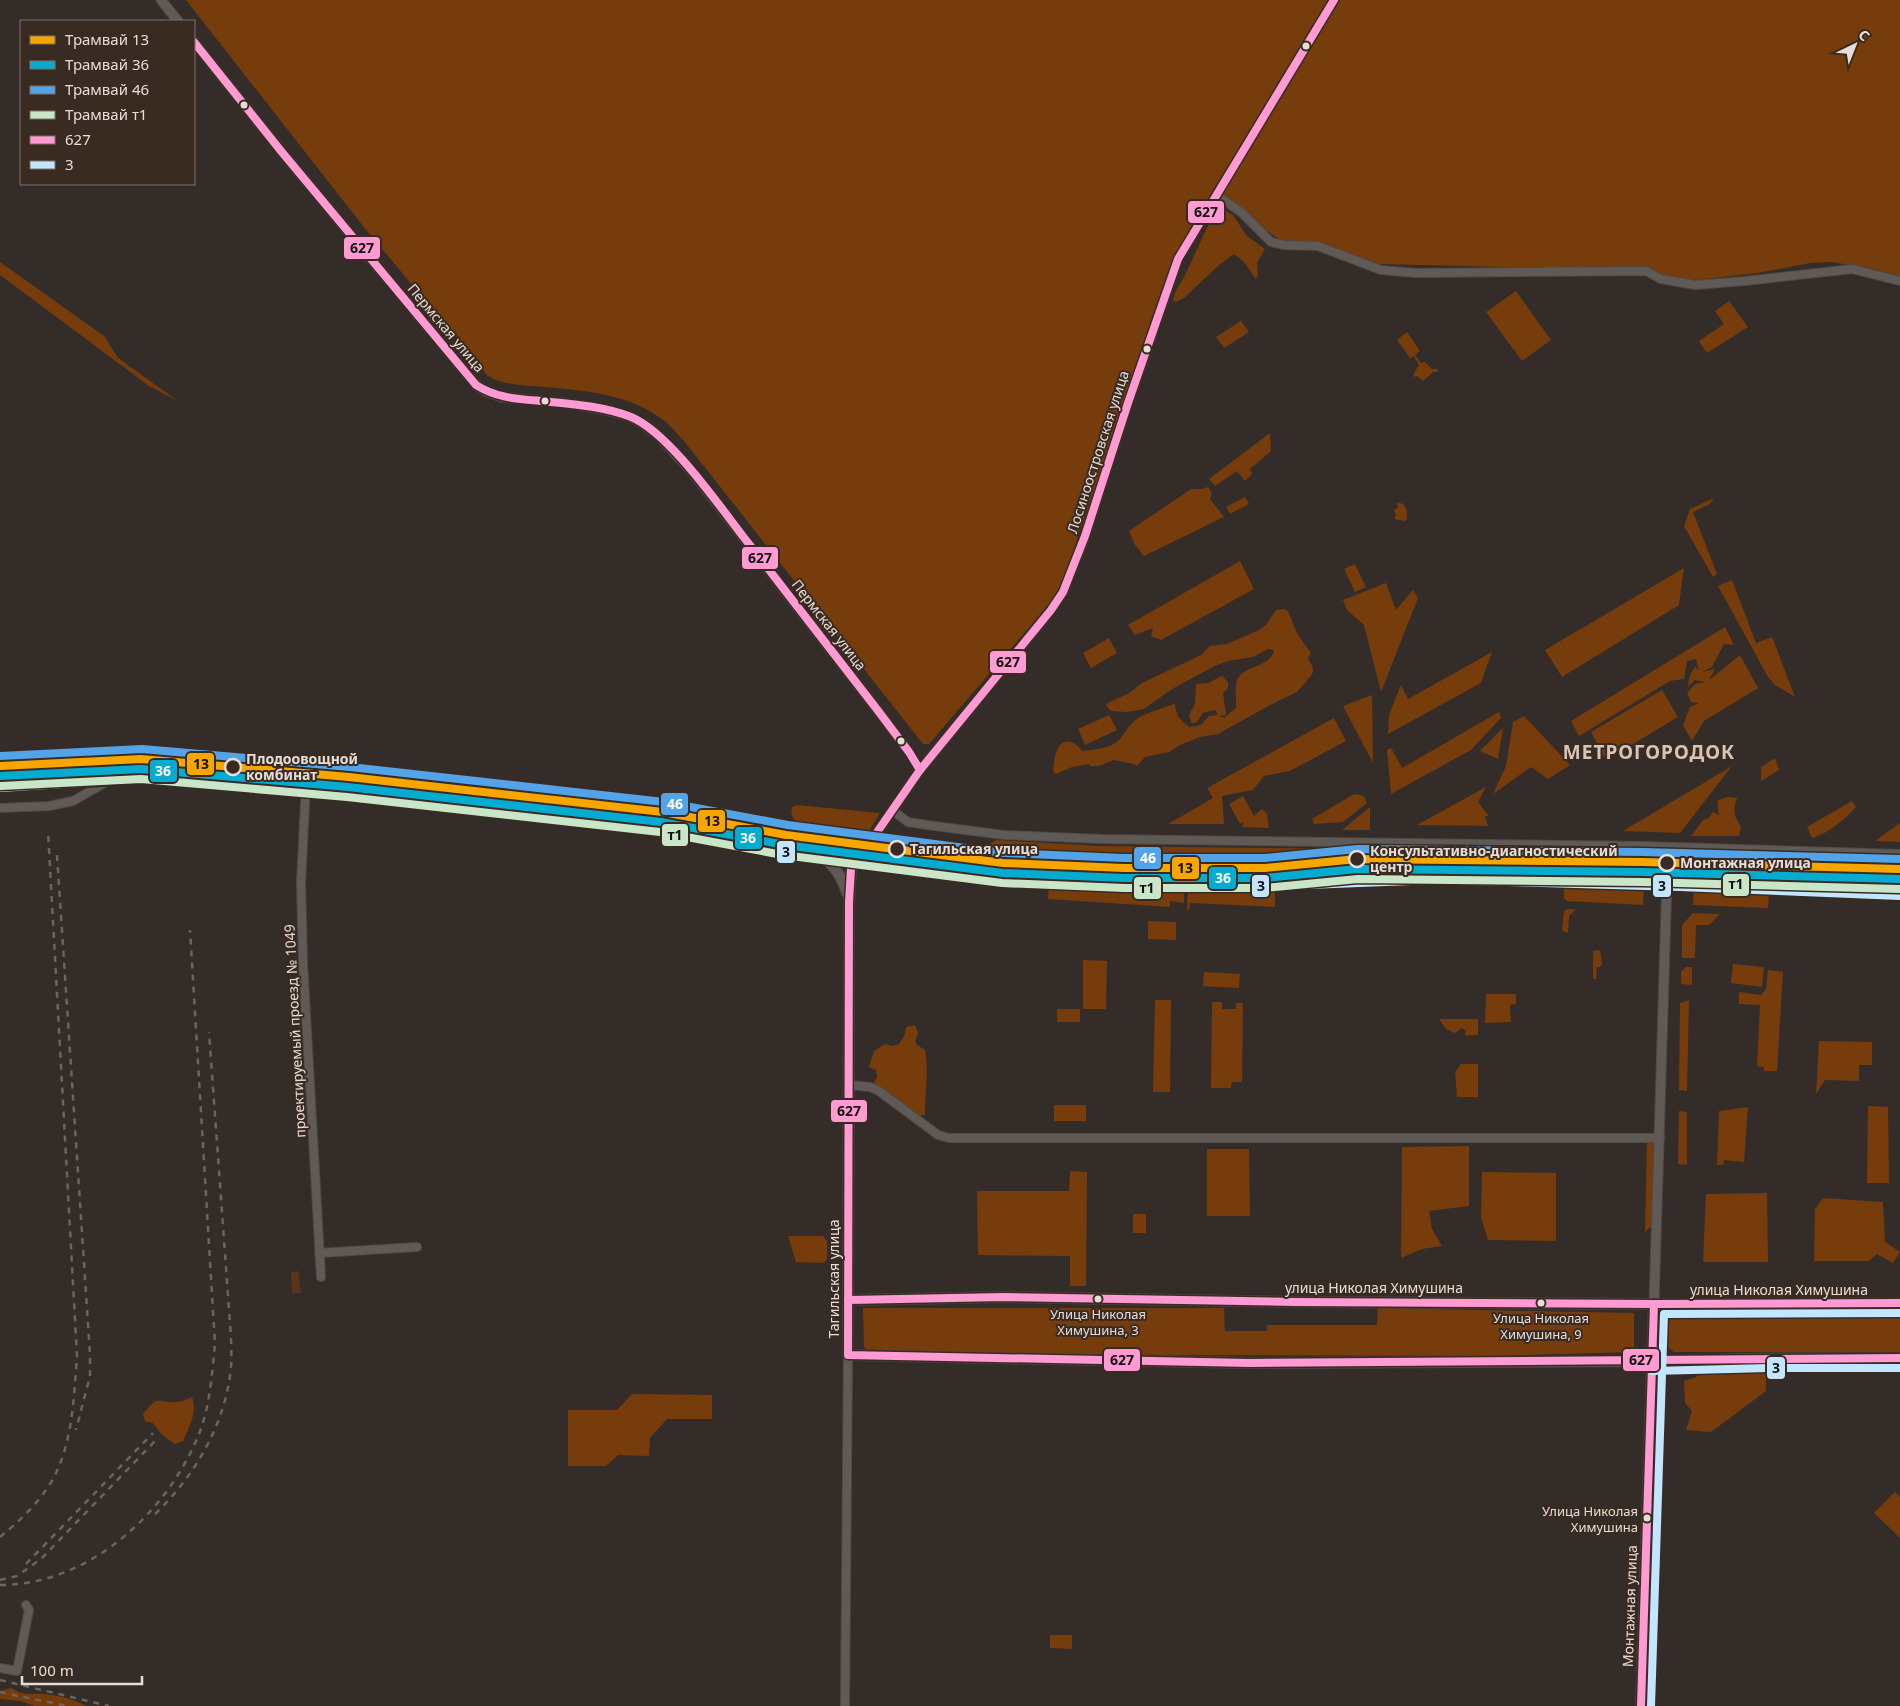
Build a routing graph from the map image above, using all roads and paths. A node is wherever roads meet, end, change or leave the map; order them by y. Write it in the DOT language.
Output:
graph roads {
  1 [pos="161,0"];
  2 [pos="1334,0"];
  3 [pos="177,20"];
  4 [pos="195,43"];
  5 [pos="1215,196"];
  6 [pos="1900,281"];
  7 [pos="128,770"];
  8 [pos="920,770"];
  9 [pos="0,778"];
  10 [pos="306,783"];
  11 [pos="0,808"];
  12 [pos="892,810"];
  13 [pos="1374,844"];
  14 [pos="811,847"];
  15 [pos="852,852"];
  16 [pos="1900,854"];
  17 [pos="1374,873"];
  18 [pos="1667,877"];
  19 [pos="1900,886"];
  20 [pos="849,902"];
  21 [pos="849,1086"];
  22 [pos="1660,1138"];
  23 [pos="417,1246"];
  24 [pos="320,1253"];
  25 [pos="321,1277"];
  26 [pos="848,1300"];
  27 [pos="1900,1303"];
  28 [pos="1654,1304"];
  29 [pos="848,1354"];
  30 [pos="1900,1358"];
  31 [pos="1652,1361"];
  32 [pos="26,1605"];
  33 [pos="0,1668"];
  34 [pos="844,1706"];
  35 [pos="1641,1706"];
  1 -- 3 [label="street"];
  2 -- 5 [label="street, Лосиноостровская улица"];
  4 -- 8 [label="street, Пермская улица"];
  5 -- 6 [label="street"];
  5 -- 8 [label="street, Лосиноостровская улица"];
  7 -- 9 [label="main road"];
  7 -- 10 [label="main road"];
  7 -- 11 [label="street"];
  8 -- 12 [label="street, Лосиноостровская улица"];
  10 -- 14 [label="main road"];
  10 -- 24 [label="street, проектируемый проезд № 1049"];
  12 -- 13 [label="street"];
  12 -- 15 [label="street, Лосиноостровская улица"];
  13 -- 16 [label="street"];
  13 -- 17 [label="street"];
  14 -- 15 [label="main road"];
  14 -- 20 [label="main road"];
  15 -- 17 [label="street"];
  15 -- 20 [label="main road, Тагильская улица"];
  17 -- 18 [label="street"];
  18 -- 19 [label="street"];
  18 -- 22 [label="street, Монтажная улица"];
  20 -- 21 [label="main road, Тагильская улица"];
  21 -- 22 [label="street"];
  21 -- 26 [label="main road, Тагильская улица"];
  22 -- 28 [label="street, Монтажная улица"];
  23 -- 24 [label="street"];
  24 -- 25 [label="street, проектируемый проезд № 1049"];
  26 -- 28 [label="main road, улица Николая Химушина"];
  26 -- 29 [label="main road, Тагильская улица"];
  27 -- 28 [label="street, улица Николая Химушина"];
  28 -- 31 [label="main road, Монтажная улица"];
  29 -- 31 [label="main road"];
  29 -- 34 [label="street, Тагильская улица"];
  30 -- 31 [label="street"];
  31 -- 35 [label="main road, Монтажная улица"];
  32 -- 33 [label="street"];
}
